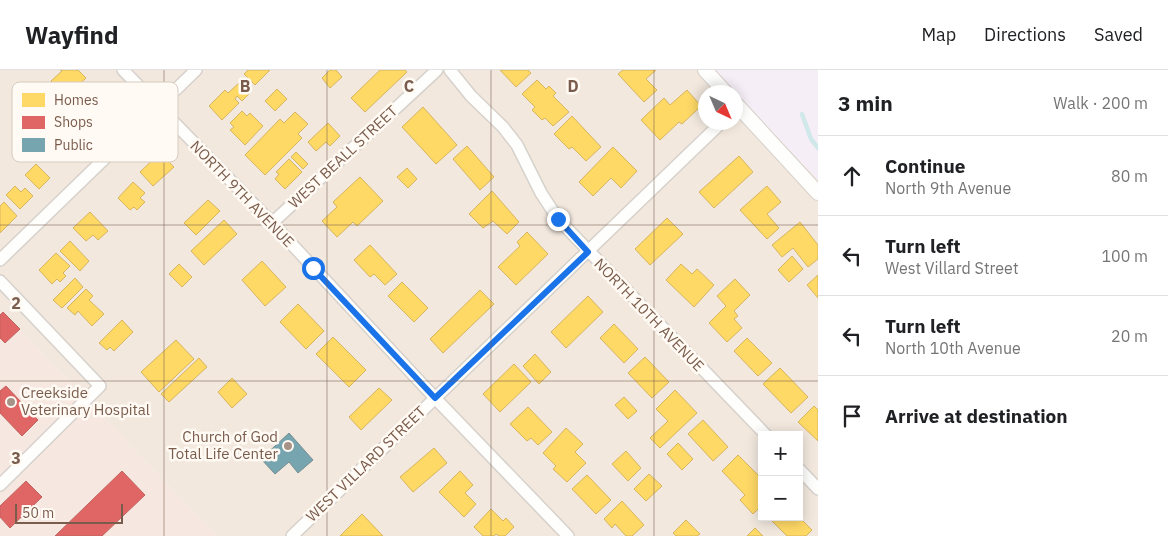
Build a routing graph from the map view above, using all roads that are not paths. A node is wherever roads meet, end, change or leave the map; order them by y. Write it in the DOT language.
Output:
graph roads {
  1 [pos="123,70"];
  2 [pos="196,70"];
  3 [pos="437,70"];
  4 [pos="450,70"];
  5 [pos="705,70"];
  6 [pos="134,82"];
  7 [pos="719,85"];
  8 [pos="178,88"];
  9 [pos="743,113"];
  10 [pos="178,127"];
  11 [pos="714,130"];
  12 [pos="101,162"];
  13 [pos="818,193"];
  14 [pos="272,223"];
  15 [pos="588,252"];
  16 [pos="0,260"];
  17 [pos="0,281"];
  18 [pos="435,398"];
  19 [pos="762,431"];
  20 [pos="803,473"];
  21 [pos="0,485"];
  22 [pos="818,489"];
  23 [pos="292,536"];
  24 [pos="568,536"];
  1 -- 6 [label="street, NORTH 9TH AVENUE"];
  2 -- 8 [label="street"];
  3 -- 14 [label="street, WEST BEALL STREET"];
  4 -- 15 [label="street, NORTH 10TH AVENUE"];
  5 -- 7 [label="street"];
  9 -- 13 [label="street"];
  10 -- 14 [label="street, NORTH 9TH AVENUE"];
  11 -- 15 [label="street, WEST VILLARD STREET"];
  12 -- 16 [label="street"];
  14 -- 18 [label="street, NORTH 9TH AVENUE"];
  15 -- 18 [label="street, WEST VILLARD STREET"];
  15 -- 19 [label="street, NORTH 10TH AVENUE"];
  17 -- 21 [label="street"];
  18 -- 23 [label="street, WEST VILLARD STREET"];
  18 -- 24 [label="street, NORTH 9TH AVENUE"];
  20 -- 22 [label="street"];
}
